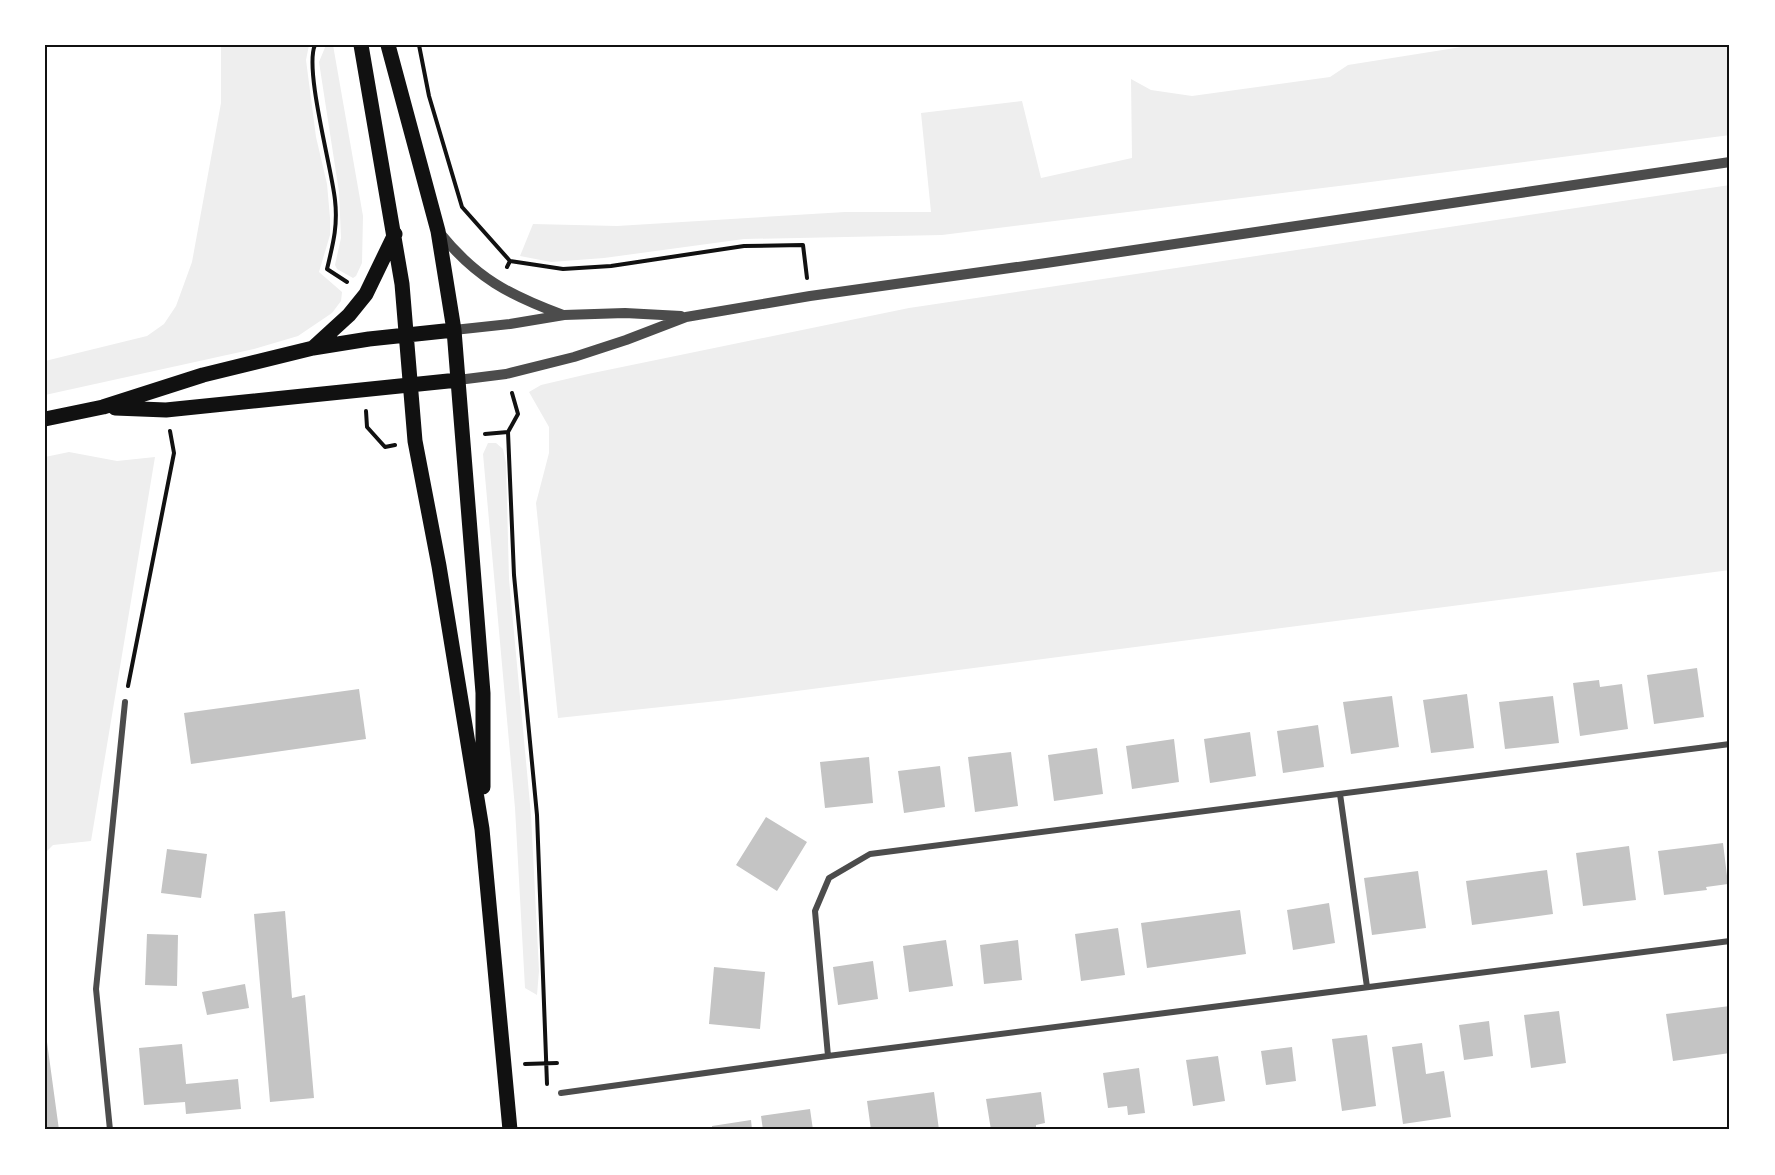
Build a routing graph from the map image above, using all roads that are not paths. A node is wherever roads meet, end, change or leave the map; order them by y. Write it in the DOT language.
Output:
graph roads {
  1 [pos="361,45"];
  2 [pos="388,45"];
  3 [pos="1730,162"];
  4 [pos="438,231"];
  5 [pos="395,234"];
  6 [pos="564,315"];
  7 [pos="686,317"];
  8 [pos="454,330"];
  9 [pos="407,335"];
  10 [pos="313,348"];
  11 [pos="458,380"];
  12 [pos="410,385"];
  13 [pos="103,407"];
  14 [pos="45,419"];
  15 [pos="125,702"];
  16 [pos="1730,744"];
  17 [pos="1340,794"];
  18 [pos="482,829"];
  19 [pos="1730,941"];
  20 [pos="1367,987"];
  21 [pos="828,1056"];
  22 [pos="561,1093"];
  23 [pos="110,1130"];
  24 [pos="510,1130"];
  1 -- 5 [label="main road"];
  2 -- 4 [label="main road"];
  3 -- 7 [label="street"];
  4 -- 6 [label="street"];
  4 -- 8 [label="main road"];
  5 -- 9 [label="main road"];
  5 -- 10 [label="main road"];
  6 -- 7 [label="street"];
  6 -- 8 [label="street"];
  7 -- 11 [label="street"];
  8 -- 9 [label="main road"];
  8 -- 11 [label="main road"];
  9 -- 10 [label="main road"];
  9 -- 12 [label="main road"];
  10 -- 13 [label="main road"];
  11 -- 12 [label="main road"];
  11 -- 18 [label="main road"];
  12 -- 13 [label="main road"];
  12 -- 18 [label="main road"];
  13 -- 14 [label="main road"];
  15 -- 23 [label="street"];
  16 -- 17 [label="street"];
  17 -- 20 [label="street"];
  17 -- 21 [label="street"];
  18 -- 24 [label="main road"];
  19 -- 20 [label="street"];
  20 -- 21 [label="street"];
  21 -- 22 [label="street"];
}
